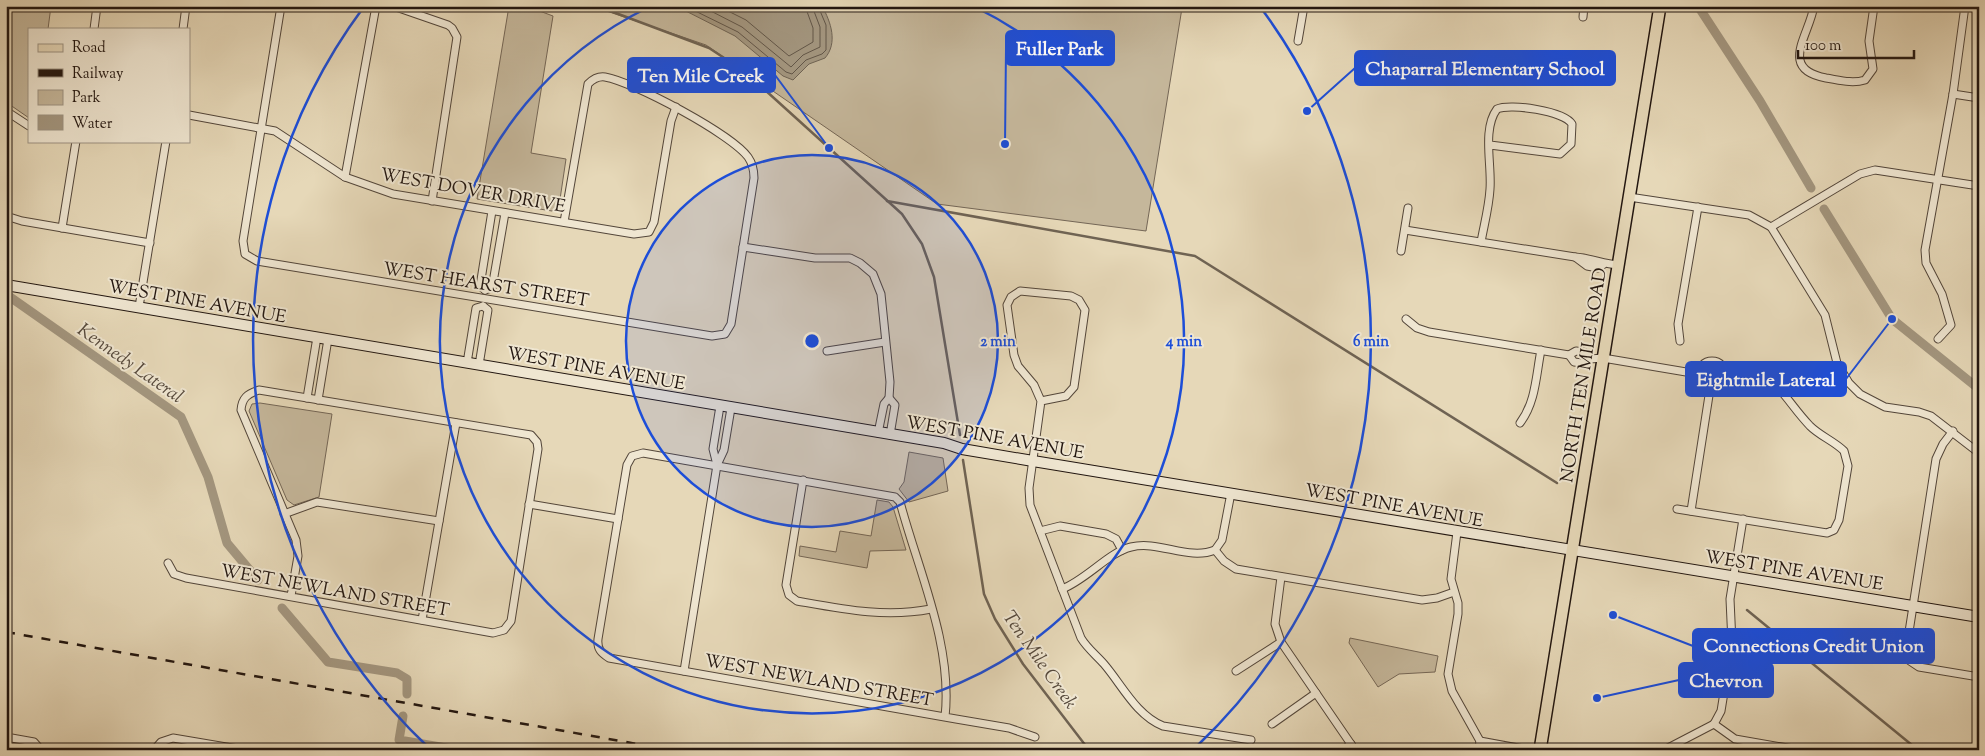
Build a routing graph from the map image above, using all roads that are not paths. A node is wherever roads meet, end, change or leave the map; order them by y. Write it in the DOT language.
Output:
graph roads {
  1 [pos="97,6"];
  2 [pos="186,6"];
  3 [pos="281,6"];
  4 [pos="376,6"];
  5 [pos="393,6"];
  6 [pos="1304,6"];
  7 [pos="1584,6"];
  8 [pos="1660,6"];
  9 [pos="1814,6"];
  10 [pos="1874,6"];
  11 [pos="1967,6"];
  12 [pos="1979,8"];
  13 [pos="1583,17"];
  14 [pos="94,28"];
  15 [pos="183,28"];
  16 [pos="1298,41"];
  17 [pos="1953,94"];
  18 [pos="1979,98"];
  19 [pos="676,107"];
  20 [pos="6,111"];
  21 [pos="190,115"];
  22 [pos="28,125"];
  23 [pos="261,128"];
  24 [pos="76,142"];
  25 [pos="166,142"];
  26 [pos="1490,145"];
  27 [pos="345,177"];
  28 [pos="1937,178"];
  29 [pos="1979,186"];
  30 [pos="1629,197"];
  31 [pos="432,201"];
  32 [pos="1698,207"];
  33 [pos="1408,208"];
  34 [pos="492,211"];
  35 [pos="505,213"];
  36 [pos="6,216"];
  37 [pos="564,222"];
  38 [pos="1771,227"];
  39 [pos="62,228"];
  40 [pos="1404,230"];
  41 [pos="1481,242"];
  42 [pos="150,243"];
  43 [pos="743,247"];
  44 [pos="1401,251"];
  45 [pos="1618,265"];
  46 [pos="6,285"];
  47 [pos="485,290"];
  48 [pos="483,302"];
  49 [pos="139,307"];
  50 [pos="1406,319"];
  51 [pos="317,338"];
  52 [pos="1938,339"];
  53 [pos="328,340"];
  54 [pos="1680,341"];
  55 [pos="885,342"];
  56 [pos="1541,350"];
  57 [pos="826,351"];
  58 [pos="1603,358"];
  59 [pos="467,363"];
  60 [pos="479,365"];
  61 [pos="1698,374"];
  62 [pos="1726,376"];
  63 [pos="1710,389"];
  64 [pos="307,398"];
  65 [pos="889,398"];
  66 [pos="318,400"];
  67 [pos="1041,401"];
  68 [pos="720,406"];
  69 [pos="731,408"];
  70 [pos="456,423"];
  71 [pos="1520,423"];
  72 [pos="1952,431"];
  73 [pos="878,433"];
  74 [pos="890,435"];
  75 [pos="1979,453"];
  76 [pos="1033,461"];
  77 [pos="717,465"];
  78 [pos="803,480"];
  79 [pos="1231,493"];
  80 [pos="529,504"];
  81 [pos="1677,509"];
  82 [pos="1691,511"];
  83 [pos="284,514"];
  84 [pos="618,519"];
  85 [pos="1743,519"];
  86 [pos="439,521"];
  87 [pos="1040,531"];
  88 [pos="1457,532"];
  89 [pos="1122,550"];
  90 [pos="1215,550"];
  91 [pos="1572,552"];
  92 [pos="168,563"];
  93 [pos="1281,577"];
  94 [pos="1733,577"];
  95 [pos="1062,589"];
  96 [pos="1454,592"];
  97 [pos="291,596"];
  98 [pos="1914,606"];
  99 [pos="931,609"];
  100 [pos="1979,617"];
  101 [pos="422,620"];
  102 [pos="1281,642"];
  103 [pos="684,671"];
  104 [pos="1236,672"];
  105 [pos="1979,677"];
  106 [pos="1316,693"];
  107 [pos="945,717"];
  108 [pos="1272,724"];
  109 [pos="1714,724"];
  110 [pos="6,737"];
  111 [pos="1035,737"];
  112 [pos="1251,740"];
  113 [pos="1480,741"];
  114 [pos="1353,747"];
  115 [pos="41,749"];
  116 [pos="233,749"];
  117 [pos="154,750"];
  118 [pos="244,750"];
  119 [pos="1343,750"];
  120 [pos="1479,750"];
  121 [pos="1530,750"];
  122 [pos="1540,750"];
  123 [pos="1664,750"];
  124 [pos="1799,750"];
  1 -- 14 [label="street"];
  2 -- 15 [label="street"];
  3 -- 23 [label="street"];
  4 -- 27 [label="street"];
  5 -- 31 [label="street"];
  6 -- 16 [label="street"];
  7 -- 13 [label="street"];
  8 -- 30 [label="main road, NORTH TEN MILE ROAD"];
  9 -- 10 [label="street"];
  11 -- 12 [label="street"];
  11 -- 17 [label="street"];
  17 -- 18 [label="street"];
  17 -- 28 [label="street"];
  19 -- 37 [label="street, WEST DOVER DRIVE"];
  19 -- 37 [label="street"];
  19 -- 43 [label="street"];
  20 -- 22 [label="street"];
  21 -- 23 [label="street, WEST DOVER DRIVE"];
  23 -- 27 [label="street, WEST DOVER DRIVE"];
  23 -- 48 [label="street, WEST HEARST STREET"];
  24 -- 39 [label="street"];
  25 -- 42 [label="street"];
  26 -- 26 [label="street"];
  26 -- 41 [label="street"];
  27 -- 31 [label="street, WEST DOVER DRIVE"];
  28 -- 29 [label="street"];
  28 -- 38 [label="street"];
  28 -- 52 [label="street"];
  30 -- 32 [label="street"];
  30 -- 45 [label="main road, NORTH TEN MILE ROAD"];
  31 -- 34 [label="street, WEST DOVER DRIVE"];
  32 -- 38 [label="street"];
  32 -- 54 [label="street"];
  33 -- 40 [label="street"];
  34 -- 35 [label="street, WEST DOVER DRIVE"];
  34 -- 47 [label="street"];
  35 -- 37 [label="street, WEST DOVER DRIVE"];
  35 -- 47 [label="street"];
  36 -- 39 [label="street"];
  38 -- 72 [label="street"];
  39 -- 42 [label="street"];
  40 -- 41 [label="street"];
  40 -- 44 [label="street"];
  41 -- 45 [label="street"];
  42 -- 49 [label="street"];
  43 -- 48 [label="street, WEST HEARST STREET"];
  43 -- 55 [label="street"];
  45 -- 58 [label="main road, NORTH TEN MILE ROAD"];
  46 -- 49 [label="street, WEST PINE AVENUE"];
  47 -- 48 [label="street"];
  48 -- 59 [label="street"];
  48 -- 60 [label="street"];
  49 -- 51 [label="street, WEST PINE AVENUE"];
  50 -- 56 [label="street"];
  51 -- 53 [label="street, WEST PINE AVENUE"];
  51 -- 64 [label="street"];
  53 -- 59 [label="street, WEST PINE AVENUE"];
  53 -- 66 [label="street"];
  55 -- 57 [label="street"];
  55 -- 65 [label="street"];
  56 -- 58 [label="street"];
  56 -- 71 [label="street"];
  58 -- 61 [label="street"];
  58 -- 91 [label="main road, NORTH TEN MILE ROAD"];
  59 -- 60 [label="street, WEST PINE AVENUE"];
  60 -- 68 [label="street, WEST PINE AVENUE"];
  61 -- 62 [label="street"];
  61 -- 63 [label="street"];
  62 -- 63 [label="street"];
  62 -- 85 [label="street"];
  63 -- 82 [label="street"];
  64 -- 66 [label="street"];
  64 -- 83 [label="street"];
  65 -- 73 [label="street"];
  65 -- 74 [label="street"];
  66 -- 70 [label="street"];
  67 -- 67 [label="street"];
  67 -- 76 [label="street"];
  68 -- 69 [label="street, WEST PINE AVENUE"];
  68 -- 77 [label="street"];
  69 -- 73 [label="street, WEST PINE AVENUE"];
  69 -- 77 [label="street"];
  70 -- 80 [label="street"];
  70 -- 86 [label="street"];
  72 -- 75 [label="street"];
  72 -- 98 [label="street"];
  73 -- 74 [label="street, WEST PINE AVENUE"];
  74 -- 76 [label="street, WEST PINE AVENUE"];
  76 -- 79 [label="street, WEST PINE AVENUE"];
  76 -- 87 [label="street"];
  77 -- 78 [label="street"];
  77 -- 84 [label="street"];
  77 -- 103 [label="street"];
  78 -- 99 [label="street"];
  78 -- 99 [label="street"];
  79 -- 88 [label="street, WEST PINE AVENUE"];
  79 -- 90 [label="street"];
  80 -- 84 [label="street"];
  80 -- 101 [label="street, WEST NEWLAND STREET"];
  81 -- 82 [label="street"];
  82 -- 85 [label="street"];
  83 -- 86 [label="street"];
  83 -- 97 [label="street"];
  84 -- 103 [label="street, WEST NEWLAND STREET"];
  85 -- 94 [label="street"];
  86 -- 101 [label="street"];
  87 -- 89 [label="street"];
  87 -- 95 [label="street"];
  88 -- 91 [label="street, WEST PINE AVENUE"];
  88 -- 96 [label="street"];
  89 -- 90 [label="street"];
  89 -- 95 [label="street"];
  90 -- 93 [label="street"];
  91 -- 94 [label="street, WEST PINE AVENUE"];
  91 -- 122 [label="main road, NORTH TEN MILE ROAD"];
  92 -- 97 [label="street, WEST NEWLAND STREET"];
  93 -- 96 [label="street"];
  93 -- 102 [label="street"];
  94 -- 98 [label="street, WEST PINE AVENUE"];
  94 -- 109 [label="street"];
  95 -- 112 [label="street"];
  96 -- 113 [label="street"];
  97 -- 101 [label="street, WEST NEWLAND STREET"];
  98 -- 100 [label="street, WEST PINE AVENUE"];
  98 -- 105 [label="street"];
  99 -- 107 [label="street"];
  102 -- 104 [label="street"];
  102 -- 106 [label="street"];
  103 -- 107 [label="street, WEST NEWLAND STREET"];
  106 -- 108 [label="street"];
  106 -- 114 [label="street"];
  107 -- 111 [label="street, WEST NEWLAND STREET"];
  109 -- 123 [label="street"];
  109 -- 124 [label="street"];
  110 -- 115 [label="street"];
  113 -- 120 [label="street"];
  113 -- 121 [label="street"];
  114 -- 119 [label="street"];
  116 -- 117 [label="street"];
  116 -- 118 [label="street"];
}
